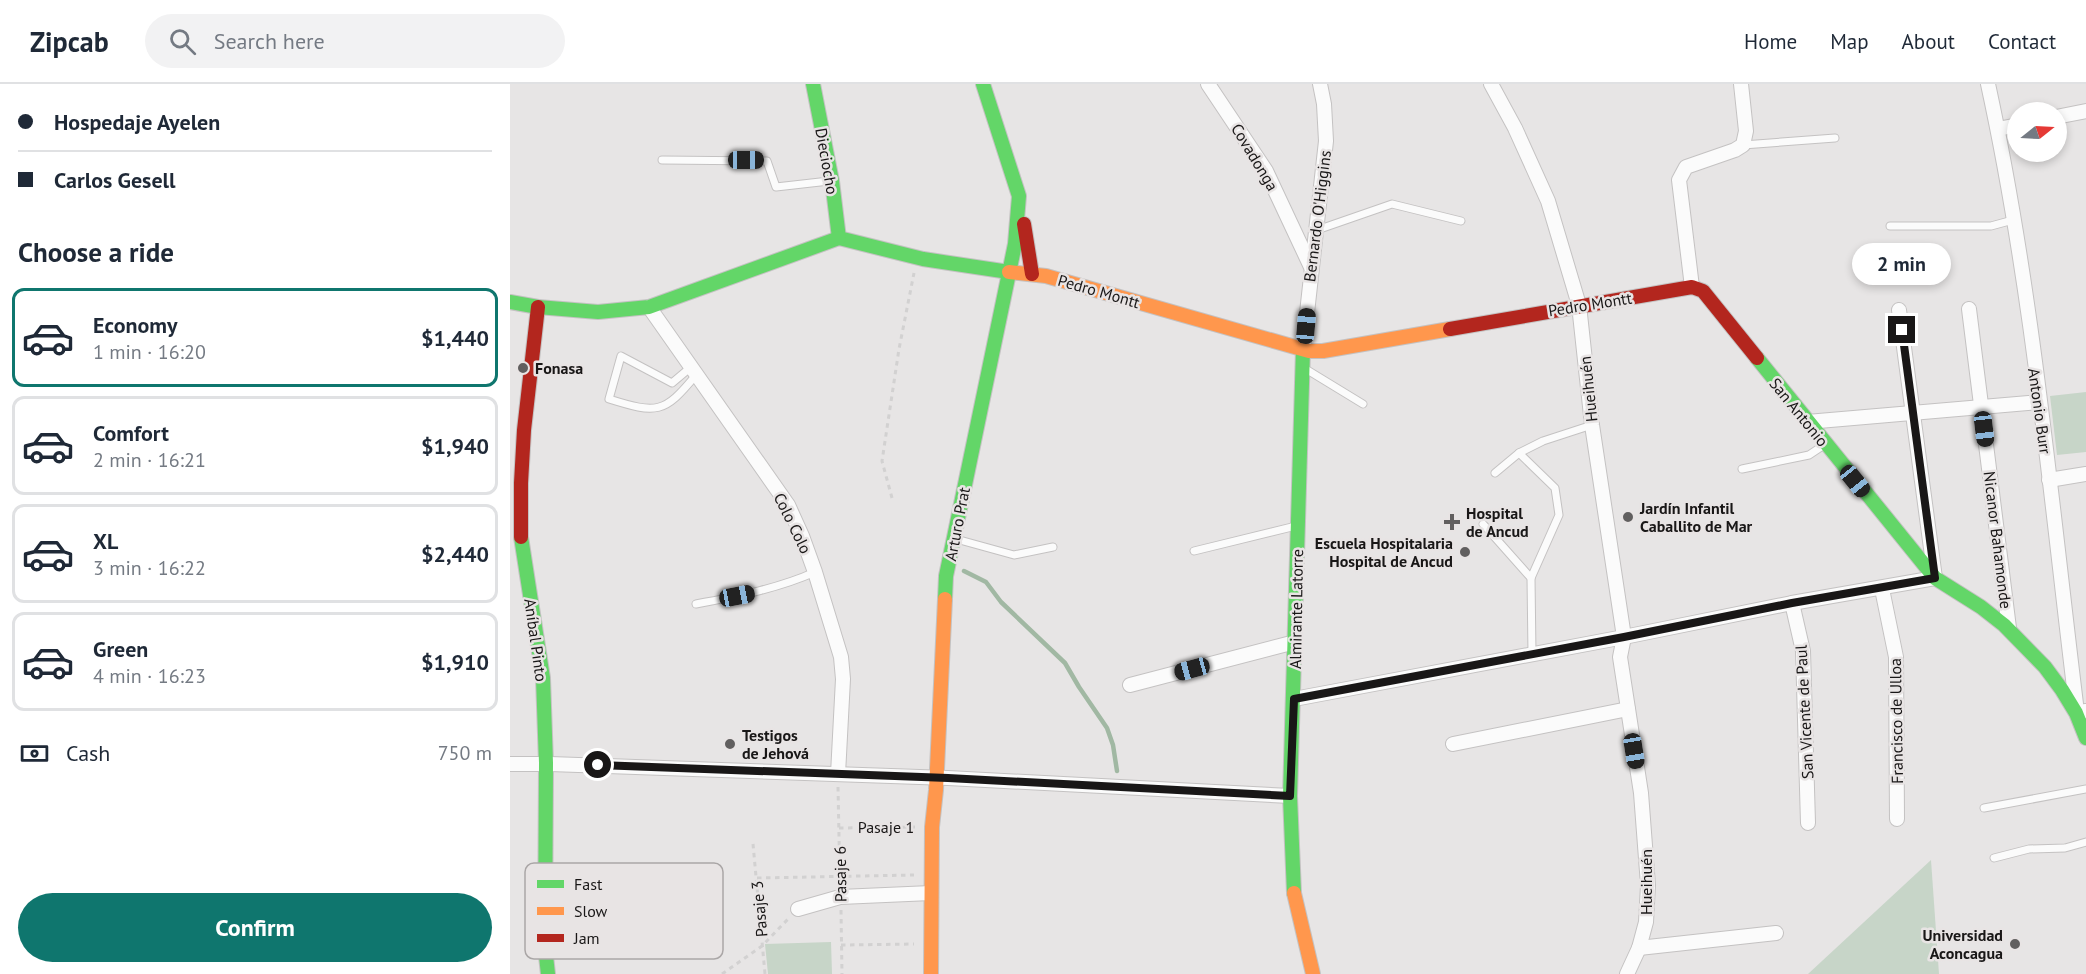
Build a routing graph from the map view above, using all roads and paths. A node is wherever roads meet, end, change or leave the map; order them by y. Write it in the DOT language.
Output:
graph roads {
  1 [pos="813,84"];
  2 [pos="983,84"];
  3 [pos="1208,84"];
  4 [pos="1320,84"];
  5 [pos="1491,84"];
  6 [pos="1741,84"];
  7 [pos="1988,84"];
  8 [pos="2086,111"];
  9 [pos="2067,115"];
  10 [pos="2007,127"];
  11 [pos="1998,129"];
  12 [pos="1835,138"];
  13 [pos="1743,145"];
  14 [pos="662,160"];
  15 [pos="832,181"];
  16 [pos="1019,196"];
  17 [pos="2013,220"];
  18 [pos="1461,221"];
  19 [pos="1890,226"];
  20 [pos="1317,230"];
  21 [pos="839,238"];
  22 [pos="917,259"];
  23 [pos="1311,267"];
  24 [pos="1009,272"];
  25 [pos="1032,274"];
  26 [pos="1692,287"];
  27 [pos="510,302"];
  28 [pos="1580,305"];
  29 [pos="538,307"];
  30 [pos="649,307"];
  31 [pos="1969,309"];
  32 [pos="1899,310"];
  33 [pos="1303,349"];
  34 [pos="1302,367"];
  35 [pos="694,371"];
  36 [pos="2039,402"];
  37 [pos="1363,404"];
  38 [pos="1981,407"];
  39 [pos="1913,413"];
  40 [pos="1807,422"];
  41 [pos="1592,425"];
  42 [pos="1825,444"];
  43 [pos="1519,453"];
  44 [pos="1742,469"];
  45 [pos="1495,473"];
  46 [pos="2086,474"];
  47 [pos="2049,480"];
  48 [pos="892,498"];
  49 [pos="1483,524"];
  50 [pos="1298,526"];
  51 [pos="954,538"];
  52 [pos="1053,547"];
  53 [pos="1194,551"];
  54 [pos="815,572"];
  55 [pos="1531,578"];
  56 [pos="1935,578"];
  57 [pos="1882,589"];
  58 [pos="1792,603"];
  59 [pos="696,604"];
  60 [pos="2009,628"];
  61 [pos="1624,637"];
  62 [pos="1295,642"];
  63 [pos="1532,654"];
  64 [pos="1131,685"];
  65 [pos="1294,699"];
  66 [pos="1628,709"];
  67 [pos="2081,711"];
  68 [pos="2086,738"];
  69 [pos="1453,744"];
  70 [pos="510,764"];
  71 [pos="546,764"];
  72 [pos="838,774"];
  73 [pos="936,778"];
  74 [pos="2086,789"];
  75 [pos="1290,796"];
  76 [pos="1984,808"];
  77 [pos="1897,819"];
  78 [pos="1808,823"];
  79 [pos="932,827"];
  80 [pos="839,828"];
  81 [pos="2086,842"];
  82 [pos="753,844"];
  83 [pos="1994,858"];
  84 [pos="545,863"];
  85 [pos="931,875"];
  86 [pos="840,876"];
  87 [pos="757,878"];
  88 [pos="931,893"];
  89 [pos="840,897"];
  90 [pos="798,909"];
  91 [pos="1776,933"];
  92 [pos="931,944"];
  93 [pos="841,945"];
  94 [pos="762,946"];
  95 [pos="1639,948"];
  96 [pos="546,959"];
  97 [pos="548,974"];
  98 [pos="722,974"];
  99 [pos="765,974"];
  100 [pos="842,974"];
  101 [pos="931,974"];
  102 [pos="1313,974"];
  103 [pos="1627,974"];
  1 -- 15 [label="main road, Dieciocho"];
  2 -- 16 [label="main road, Arturo Prat"];
  3 -- 23 [label="street, Covadonga"];
  4 -- 20 [label="street, Bernardo O'Higgins"];
  5 -- 28 [label="street, Hueihuén"];
  6 -- 13 [label="street"];
  7 -- 11 [label="street, Antonio Burr"];
  8 -- 9 [label="street"];
  10 -- 11 [label="street"];
  11 -- 17 [label="street, Antonio Burr"];
  12 -- 13 [label="lane"];
  13 -- 26 [label="street"];
  14 -- 15 [label="lane"];
  15 -- 21 [label="main road, Dieciocho"];
  16 -- 24 [label="main road, Arturo Prat"];
  16 -- 25 [label="main road"];
  17 -- 19 [label="lane"];
  17 -- 36 [label="street, Antonio Burr"];
  18 -- 20 [label="lane"];
  20 -- 23 [label="street, Bernardo O'Higgins"];
  21 -- 22 [label="main road, Pedro Montt"];
  21 -- 30 [label="main road"];
  22 -- 24 [label="main road, Pedro Montt"];
  22 -- 48 [label="path"];
  23 -- 33 [label="street, Bernardo O'Higgins"];
  24 -- 25 [label="main road, Pedro Montt"];
  24 -- 51 [label="main road, Arturo Prat"];
  25 -- 33 [label="main road, Pedro Montt"];
  26 -- 28 [label="main road, Pedro Montt"];
  26 -- 40 [label="main road, San Antonio"];
  27 -- 29 [label="main road"];
  28 -- 33 [label="main road, Pedro Montt"];
  28 -- 41 [label="street, Hueihuén"];
  29 -- 30 [label="main road"];
  29 -- 71 [label="main road, Aníbal Pinto"];
  30 -- 35 [label="street, Colo Colo"];
  31 -- 38 [label="street, Nicanor Bahamonde"];
  32 -- 39 [label="street"];
  33 -- 34 [label="main road, Almirante Latorre"];
  34 -- 37 [label="lane"];
  34 -- 50 [label="main road, Almirante Latorre"];
  35 -- 35 [label="lane"];
  35 -- 54 [label="street, Colo Colo"];
  36 -- 38 [label="street"];
  36 -- 47 [label="street, Antonio Burr"];
  38 -- 39 [label="street"];
  38 -- 60 [label="street, Nicanor Bahamonde"];
  39 -- 40 [label="street"];
  39 -- 56 [label="street"];
  40 -- 42 [label="main road, San Antonio"];
  41 -- 43 [label="lane"];
  41 -- 61 [label="street, Hueihuén"];
  42 -- 44 [label="lane"];
  42 -- 56 [label="main road, San Antonio"];
  43 -- 45 [label="lane"];
  43 -- 55 [label="lane"];
  46 -- 47 [label="street"];
  47 -- 67 [label="street, Antonio Burr"];
  49 -- 55 [label="lane"];
  50 -- 53 [label="lane"];
  50 -- 62 [label="main road, Almirante Latorre"];
  51 -- 52 [label="lane"];
  51 -- 73 [label="main road, Arturo Prat"];
  54 -- 59 [label="lane"];
  54 -- 72 [label="street, Colo Colo"];
  55 -- 63 [label="lane"];
  56 -- 57 [label="street"];
  56 -- 60 [label="main road, San Antonio"];
  57 -- 58 [label="street"];
  57 -- 77 [label="street, Francisco de Ulloa"];
  58 -- 61 [label="street"];
  58 -- 78 [label="street, San Vicente de Paul"];
  60 -- 67 [label="main road, San Antonio"];
  61 -- 63 [label="street"];
  61 -- 66 [label="street, Hueihuén"];
  62 -- 64 [label="street"];
  62 -- 65 [label="main road, Almirante Latorre"];
  63 -- 65 [label="street"];
  65 -- 75 [label="main road, Almirante Latorre"];
  66 -- 69 [label="street"];
  66 -- 95 [label="street, Hueihuén"];
  67 -- 68 [label="main road, Antonio Burr"];
  70 -- 71 [label="street"];
  71 -- 72 [label="street"];
  71 -- 84 [label="main road, Aníbal Pinto"];
  72 -- 73 [label="street"];
  72 -- 80 [label="path, Pasaje 6"];
  73 -- 75 [label="street"];
  73 -- 79 [label="main road, Arturo Prat"];
  74 -- 76 [label="lane"];
  75 -- 102 [label="main road, Almirante Latorre"];
  79 -- 80 [label="path, Pasaje 1"];
  79 -- 85 [label="main road, Arturo Prat"];
  80 -- 86 [label="path, Pasaje 6"];
  81 -- 83 [label="lane"];
  82 -- 87 [label="path, Pasaje 3"];
  85 -- 86 [label="path"];
  85 -- 88 [label="main road, Arturo Prat"];
  86 -- 87 [label="path"];
  86 -- 89 [label="path, Pasaje 6"];
  87 -- 94 [label="path, Pasaje 3"];
  88 -- 89 [label="street"];
  88 -- 92 [label="main road, Arturo Prat"];
  89 -- 90 [label="street"];
  89 -- 93 [label="path, Pasaje 6"];
  90 -- 94 [label="path"];
  91 -- 95 [label="street"];
  92 -- 93 [label="path"];
  92 -- 101 [label="main road, Arturo Prat"];
  93 -- 100 [label="path, Pasaje 6"];
  94 -- 98 [label="path"];
  94 -- 99 [label="path, Pasaje 3"];
  95 -- 103 [label="street, Hueihuén"];
  96 -- 97 [label="main road, Aníbal Pinto"];
}
